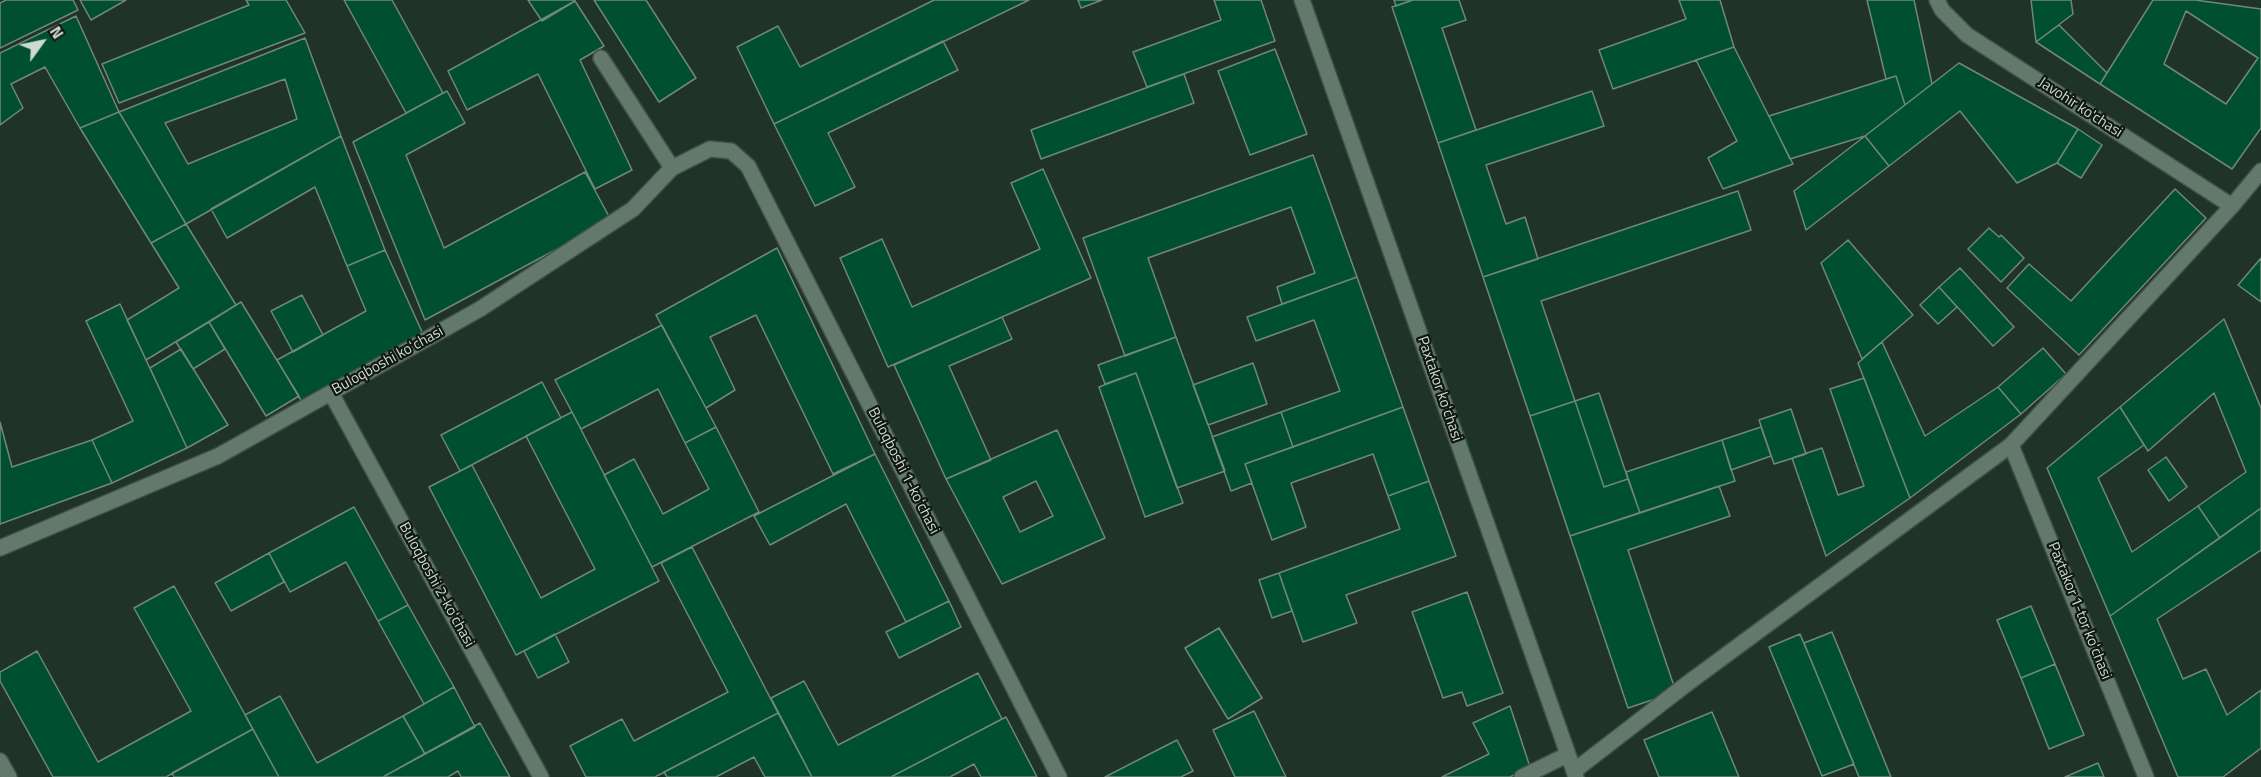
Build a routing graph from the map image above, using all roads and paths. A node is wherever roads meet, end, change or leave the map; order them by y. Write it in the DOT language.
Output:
graph roads {
  1 [pos="1302,0"];
  2 [pos="1937,0"];
  3 [pos="601,58"];
  4 [pos="748,166"];
  5 [pos="672,168"];
  6 [pos="2261,171"];
  7 [pos="2232,206"];
  8 [pos="331,393"];
  9 [pos="2011,445"];
  10 [pos="0,548"];
  11 [pos="1567,755"];
  12 [pos="0,761"];
  13 [pos="1575,774"];
  14 [pos="9,777"];
  15 [pos="541,777"];
  16 [pos="1059,777"];
  17 [pos="1522,777"];
  18 [pos="2146,777"];
  1 -- 11 [label="street, Paxtakor koʻchasi"];
  2 -- 7 [label="street, Javohir ko'chasi"];
  3 -- 5 [label="street"];
  4 -- 5 [label="street, Buloqboshi koʻchasi"];
  4 -- 16 [label="street, Buloqboshi 1-koʻchasi"];
  5 -- 8 [label="street, Buloqboshi koʻchasi"];
  6 -- 7 [label="street"];
  7 -- 9 [label="street"];
  8 -- 10 [label="street, Buloqboshi koʻchasi"];
  8 -- 15 [label="street, Buloqboshi 2-koʻchasi"];
  9 -- 13 [label="street"];
  9 -- 18 [label="street, Paxtakor 1-tor koʻchasi"];
  11 -- 13 [label="street, Paxtakor koʻchasi"];
  11 -- 17 [label="street"];
  12 -- 14 [label="street"];
}
